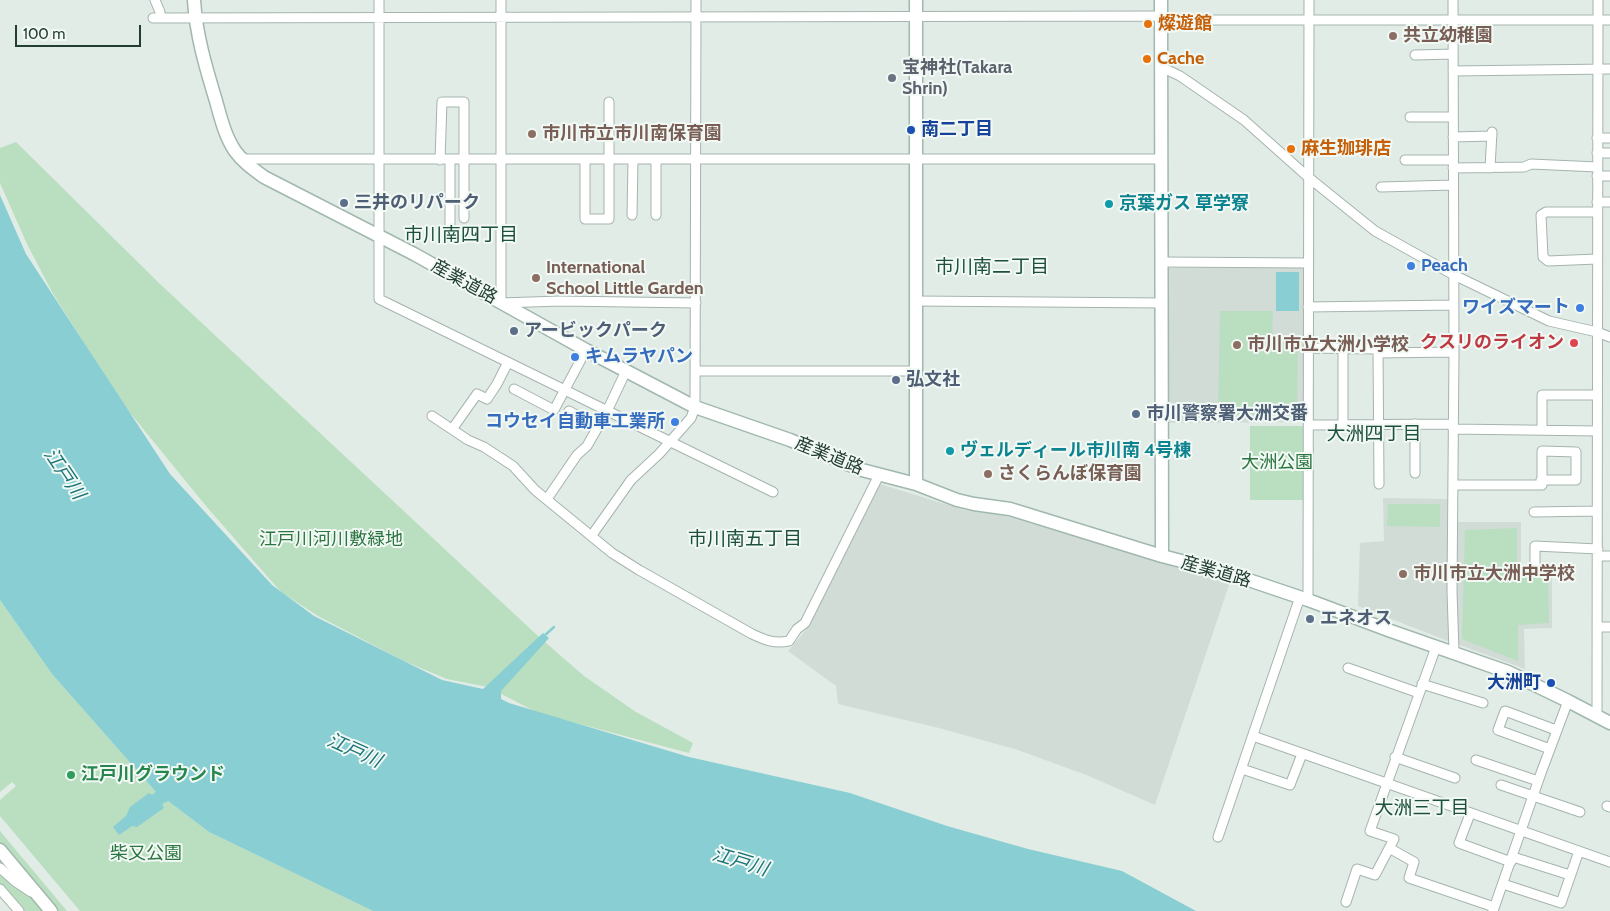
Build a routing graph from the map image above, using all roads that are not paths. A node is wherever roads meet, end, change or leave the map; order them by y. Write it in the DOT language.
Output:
graph roads {
  1 [pos="155,0"];
  2 [pos="194,0"];
  3 [pos="380,0"];
  4 [pos="502,0"];
  5 [pos="696,0"];
  6 [pos="916,0"];
  7 [pos="1161,0"];
  8 [pos="1309,0"];
  9 [pos="1452,0"];
  10 [pos="1598,0"];
  11 [pos="502,16"];
  12 [pos="916,16"];
  13 [pos="380,17"];
  14 [pos="696,17"];
  15 [pos="195,18"];
  16 [pos="1161,18"];
  17 [pos="1598,20"];
  18 [pos="1610,20"];
  19 [pos="1309,21"];
  20 [pos="1453,21"];
  21 [pos="1452,54"];
  22 [pos="1415,55"];
  23 [pos="1161,67"];
  24 [pos="1598,69"];
  25 [pos="1610,69"];
  26 [pos="1453,72"];
  27 [pos="609,102"];
  28 [pos="1410,117"];
  29 [pos="1452,117"];
  30 [pos="1452,137"];
  31 [pos="1597,138"];
  32 [pos="1610,138"];
  33 [pos="1597,153"];
  34 [pos="1610,153"];
  35 [pos="242,159"];
  36 [pos="916,159"];
  37 [pos="1161,159"];
  38 [pos="380,160"];
  39 [pos="440,160"];
  40 [pos="450,160"];
  41 [pos="464,160"];
  42 [pos="502,160"];
  43 [pos="585,160"];
  44 [pos="609,160"];
  45 [pos="633,160"];
  46 [pos="656,160"];
  47 [pos="697,160"];
  48 [pos="1405,160"];
  49 [pos="1453,164"];
  50 [pos="1490,168"];
  51 [pos="1597,172"];
  52 [pos="1610,176"];
  53 [pos="1308,177"];
  54 [pos="1453,185"];
  55 [pos="1381,186"];
  56 [pos="1597,202"];
  57 [pos="1610,202"];
  58 [pos="1597,212"];
  59 [pos="632,215"];
  60 [pos="656,215"];
  61 [pos="464,218"];
  62 [pos="450,228"];
  63 [pos="379,235"];
  64 [pos="1597,259"];
  65 [pos="1162,262"];
  66 [pos="1308,263"];
  67 [pos="1454,275"];
  68 [pos="915,301"];
  69 [pos="501,303"];
  70 [pos="696,303"];
  71 [pos="1162,303"];
  72 [pos="1454,305"];
  73 [pos="1308,307"];
  74 [pos="1596,332"];
  75 [pos="1610,338"];
  76 [pos="1308,348"];
  77 [pos="1343,348"];
  78 [pos="586,350"];
  79 [pos="1454,352"];
  80 [pos="1378,353"];
  81 [pos="508,362"];
  82 [pos="626,371"];
  83 [pos="696,371"];
  84 [pos="915,371"];
  85 [pos="514,389"];
  86 [pos="564,390"];
  87 [pos="1597,395"];
  88 [pos="695,407"];
  89 [pos="569,411"];
  90 [pos="607,411"];
  91 [pos="432,416"];
  92 [pos="1343,424"];
  93 [pos="1378,424"];
  94 [pos="1415,424"];
  95 [pos="1308,425"];
  96 [pos="1453,426"];
  97 [pos="598,427"];
  98 [pos="453,428"];
  99 [pos="1542,430"];
  100 [pos="1597,431"];
  101 [pos="669,441"];
  102 [pos="1415,473"];
  103 [pos="879,475"];
  104 [pos="1542,480"];
  105 [pos="916,484"];
  106 [pos="1379,484"];
  107 [pos="1453,485"];
  108 [pos="773,492"];
  109 [pos="547,499"];
  110 [pos="1598,511"];
  111 [pos="1534,512"];
  112 [pos="592,535"];
  113 [pos="1598,552"];
  114 [pos="1162,556"];
  115 [pos="1610,556"];
  116 [pos="1535,565"];
  117 [pos="1304,599"];
  118 [pos="1598,626"];
  119 [pos="1610,626"];
  120 [pos="1436,646"];
  121 [pos="1454,652"];
  122 [pos="1348,668"];
  123 [pos="1422,684"];
  124 [pos="1419,693"];
  125 [pos="1568,701"];
  126 [pos="1483,703"];
  127 [pos="1597,716"];
  128 [pos="1610,723"];
  129 [pos="1556,730"];
  130 [pos="1253,736"];
  131 [pos="1550,749"];
  132 [pos="1302,754"];
  133 [pos="1396,757"];
  134 [pos="1476,760"];
  135 [pos="1242,769"];
  136 [pos="1455,778"];
  137 [pos="1538,781"];
  138 [pos="1387,784"];
  139 [pos="1501,785"];
  140 [pos="1533,795"];
  141 [pos="1580,812"];
  142 [pos="1470,814"];
  143 [pos="1521,832"];
  144 [pos="1218,837"];
  145 [pos="1389,848"];
  146 [pos="0,850"];
  147 [pos="1579,851"];
  148 [pos="1512,860"];
  149 [pos="1610,862"];
  150 [pos="0,868"];
  151 [pos="1570,875"];
  152 [pos="1503,884"];
  153 [pos="0,889"];
  154 [pos="38,895"];
  155 [pos="1346,902"];
  156 [pos="1494,909"];
  157 [pos="19,911"];
  158 [pos="51,911"];
  1 -- 15 [label="street"];
  2 -- 15 [label="main road, 産業道路"];
  3 -- 13 [label="street"];
  4 -- 11 [label="street"];
  5 -- 14 [label="street"];
  6 -- 12 [label="main road"];
  7 -- 16 [label="main road"];
  8 -- 19 [label="street"];
  9 -- 20 [label="street"];
  10 -- 17 [label="street"];
  11 -- 13 [label="street"];
  11 -- 14 [label="street"];
  11 -- 42 [label="street"];
  12 -- 14 [label="street"];
  12 -- 16 [label="street"];
  12 -- 36 [label="main road"];
  13 -- 15 [label="street"];
  13 -- 38 [label="street"];
  14 -- 47 [label="street"];
  15 -- 35 [label="main road, 産業道路"];
  16 -- 19 [label="street"];
  16 -- 23 [label="main road"];
  17 -- 18 [label="street"];
  17 -- 20 [label="street"];
  17 -- 24 [label="street"];
  19 -- 20 [label="street"];
  19 -- 53 [label="street"];
  20 -- 21 [label="street"];
  21 -- 22 [label="street"];
  21 -- 26 [label="street"];
  23 -- 37 [label="main road"];
  23 -- 53 [label="street"];
  24 -- 25 [label="street"];
  24 -- 26 [label="street"];
  24 -- 31 [label="street"];
  26 -- 29 [label="street"];
  27 -- 44 [label="street"];
  28 -- 29 [label="street"];
  29 -- 30 [label="street"];
  30 -- 49 [label="street"];
  30 -- 50 [label="street"];
  31 -- 32 [label="street"];
  31 -- 33 [label="street"];
  33 -- 34 [label="street"];
  33 -- 51 [label="street"];
  35 -- 38 [label="street"];
  35 -- 63 [label="main road, 産業道路"];
  36 -- 37 [label="street"];
  36 -- 47 [label="street"];
  36 -- 68 [label="main road"];
  37 -- 65 [label="main road"];
  38 -- 39 [label="street"];
  38 -- 63 [label="street"];
  39 -- 40 [label="street"];
  39 -- 41 [label="street"];
  40 -- 41 [label="street"];
  40 -- 62 [label="street"];
  41 -- 42 [label="street"];
  41 -- 61 [label="street"];
  42 -- 43 [label="street"];
  42 -- 69 [label="street"];
  43 -- 44 [label="street"];
  43 -- 44 [label="street"];
  44 -- 45 [label="street"];
  45 -- 46 [label="street"];
  45 -- 59 [label="street"];
  46 -- 47 [label="street"];
  46 -- 60 [label="street"];
  47 -- 70 [label="street"];
  48 -- 49 [label="street"];
  49 -- 50 [label="street"];
  49 -- 54 [label="street"];
  50 -- 51 [label="street"];
  51 -- 52 [label="street"];
  51 -- 56 [label="street"];
  53 -- 66 [label="street"];
  53 -- 67 [label="street"];
  54 -- 55 [label="street"];
  54 -- 67 [label="street"];
  56 -- 57 [label="street"];
  56 -- 58 [label="street"];
  58 -- 64 [label="street"];
  58 -- 64 [label="street"];
  63 -- 69 [label="main road, 産業道路"];
  63 -- 81 [label="street"];
  64 -- 74 [label="street"];
  65 -- 66 [label="street"];
  65 -- 71 [label="main road"];
  66 -- 73 [label="street"];
  67 -- 72 [label="street"];
  67 -- 74 [label="street"];
  68 -- 71 [label="street"];
  68 -- 84 [label="main road"];
  69 -- 70 [label="street"];
  69 -- 78 [label="main road, 産業道路"];
  70 -- 83 [label="street"];
  71 -- 114 [label="main road"];
  72 -- 73 [label="street"];
  72 -- 79 [label="street"];
  73 -- 76 [label="street"];
  74 -- 75 [label="street"];
  74 -- 87 [label="street"];
  76 -- 77 [label="street"];
  76 -- 95 [label="street"];
  77 -- 80 [label="street"];
  77 -- 92 [label="street"];
  78 -- 82 [label="main road, 産業道路"];
  78 -- 86 [label="street"];
  79 -- 80 [label="street"];
  79 -- 96 [label="street"];
  80 -- 93 [label="street"];
  81 -- 86 [label="street"];
  81 -- 98 [label="street"];
  82 -- 88 [label="main road, 産業道路"];
  82 -- 90 [label="street"];
  83 -- 84 [label="street"];
  83 -- 88 [label="street"];
  84 -- 105 [label="main road"];
  85 -- 86 [label="street"];
  86 -- 90 [label="street"];
  87 -- 99 [label="street"];
  87 -- 100 [label="street"];
  88 -- 101 [label="street"];
  88 -- 103 [label="main road, 産業道路"];
  89 -- 97 [label="street"];
  90 -- 97 [label="street"];
  90 -- 101 [label="street"];
  91 -- 98 [label="street"];
  92 -- 93 [label="street"];
  92 -- 95 [label="street"];
  93 -- 94 [label="street"];
  93 -- 106 [label="street"];
  94 -- 96 [label="street"];
  94 -- 102 [label="street"];
  95 -- 117 [label="street"];
  96 -- 99 [label="street"];
  96 -- 107 [label="street"];
  97 -- 109 [label="street"];
  98 -- 109 [label="street"];
  99 -- 100 [label="street"];
  100 -- 110 [label="street"];
  101 -- 108 [label="street"];
  101 -- 112 [label="street"];
  103 -- 105 [label="main road, 産業道路"];
  103 -- 112 [label="street"];
  104 -- 104 [label="street"];
  104 -- 107 [label="street"];
  105 -- 114 [label="main road, 産業道路"];
  107 -- 121 [label="street"];
  109 -- 112 [label="street"];
  110 -- 111 [label="street"];
  110 -- 113 [label="street"];
  113 -- 115 [label="street"];
  113 -- 116 [label="street"];
  113 -- 118 [label="street"];
  114 -- 117 [label="main road, 産業道路"];
  117 -- 120 [label="main road, 産業道路"];
  117 -- 130 [label="street"];
  118 -- 119 [label="street"];
  118 -- 127 [label="street"];
  120 -- 121 [label="main road, 産業道路"];
  120 -- 123 [label="street"];
  121 -- 125 [label="main road, 産業道路"];
  122 -- 124 [label="street"];
  123 -- 124 [label="street"];
  123 -- 126 [label="street"];
  124 -- 133 [label="street"];
  125 -- 127 [label="main road, 産業道路"];
  125 -- 129 [label="street"];
  127 -- 128 [label="main road, 産業道路"];
  129 -- 131 [label="street"];
  129 -- 131 [label="street"];
  130 -- 132 [label="street"];
  130 -- 135 [label="street"];
  131 -- 137 [label="street"];
  132 -- 135 [label="street"];
  132 -- 138 [label="street"];
  133 -- 136 [label="street"];
  133 -- 138 [label="street"];
  134 -- 137 [label="street"];
  135 -- 144 [label="street"];
  137 -- 140 [label="street"];
  138 -- 142 [label="street"];
  138 -- 145 [label="street"];
  139 -- 140 [label="street"];
  140 -- 141 [label="street"];
  140 -- 143 [label="street"];
  142 -- 143 [label="street"];
  142 -- 148 [label="street"];
  143 -- 147 [label="street"];
  143 -- 148 [label="street"];
  145 -- 155 [label="street"];
  145 -- 156 [label="street"];
  146 -- 154 [label="main road"];
  147 -- 149 [label="street"];
  147 -- 151 [label="street"];
  148 -- 151 [label="street"];
  148 -- 152 [label="street"];
  150 -- 154 [label="street"];
  151 -- 152 [label="street"];
  152 -- 156 [label="street"];
  153 -- 157 [label="street"];
  154 -- 158 [label="main road"];
}
